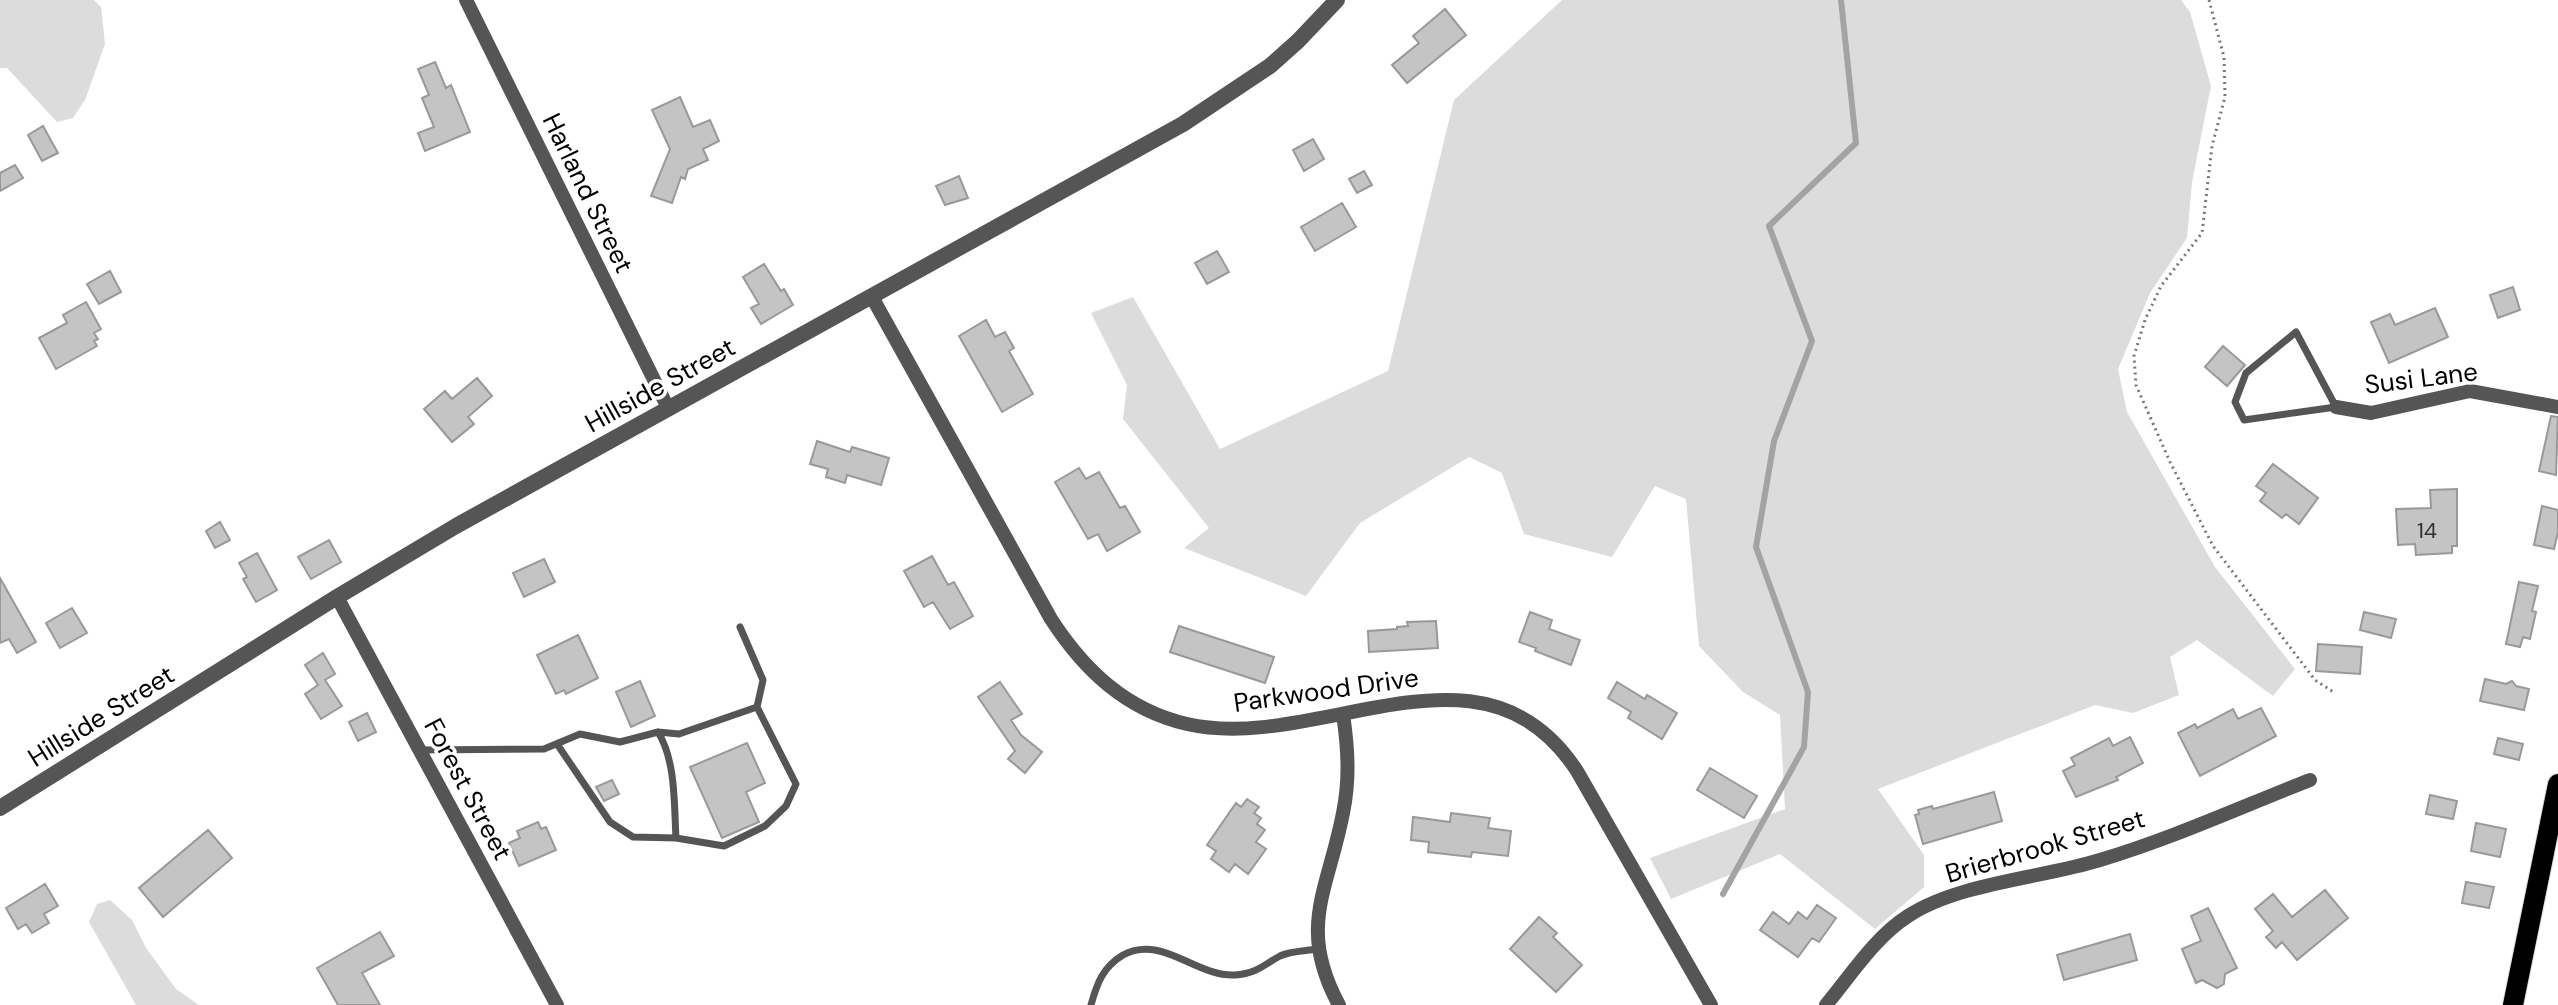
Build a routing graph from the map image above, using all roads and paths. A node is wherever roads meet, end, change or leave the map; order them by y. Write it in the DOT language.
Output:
graph roads {
  1 [pos="466,0"];
  2 [pos="1336,0"];
  3 [pos="2208,0"];
  4 [pos="872,297"];
  5 [pos="2336,407"];
  6 [pos="2558,407"];
  7 [pos="668,408"];
  8 [pos="337,597"];
  9 [pos="740,627"];
  10 [pos="2335,693"];
  11 [pos="757,707"];
  12 [pos="1343,714"];
  13 [pos="658,732"];
  14 [pos="557,744"];
  15 [pos="420,750"];
  16 [pos="2310,780"];
  17 [pos="2558,785"];
  18 [pos="0,808"];
  19 [pos="676,838"];
  20 [pos="1317,949"];
  21 [pos="557,1005"];
  22 [pos="1091,1005"];
  23 [pos="1339,1005"];
  24 [pos="1711,1005"];
  25 [pos="1826,1005"];
  26 [pos="2513,1005"];
  1 -- 7 [label="street, Harland Street"];
  2 -- 4 [label="street, Hillside Street"];
  3 -- 10 [label="path"];
  4 -- 7 [label="street, Hillside Street"];
  4 -- 12 [label="street, Parkwood Drive"];
  5 -- 5 [label="lane"];
  5 -- 6 [label="street, Susi Lane"];
  7 -- 8 [label="street, Hillside Street"];
  8 -- 15 [label="street, Forest Street"];
  8 -- 18 [label="street, Hillside Street"];
  9 -- 11 [label="lane"];
  11 -- 13 [label="lane"];
  11 -- 19 [label="lane"];
  12 -- 20 [label="street"];
  12 -- 24 [label="street, Parkwood Drive"];
  13 -- 14 [label="lane"];
  13 -- 19 [label="lane"];
  14 -- 15 [label="lane"];
  14 -- 19 [label="lane"];
  15 -- 21 [label="street, Forest Street"];
  16 -- 25 [label="street, Brierbrook Street"];
  17 -- 26 [label="main road"];
  20 -- 22 [label="lane"];
  20 -- 23 [label="street"];
}
